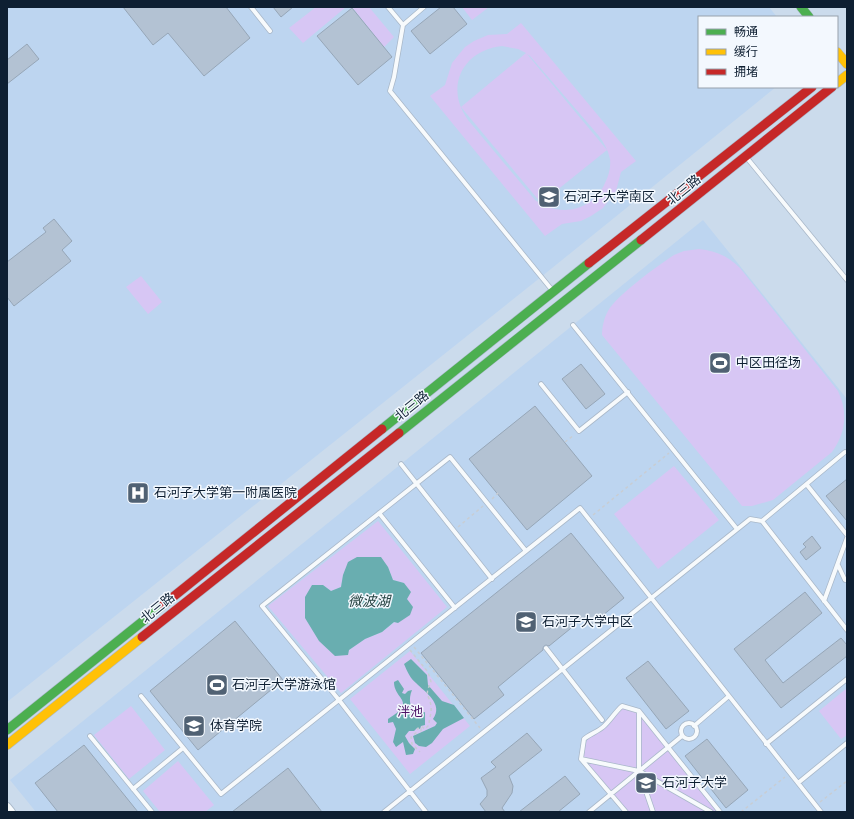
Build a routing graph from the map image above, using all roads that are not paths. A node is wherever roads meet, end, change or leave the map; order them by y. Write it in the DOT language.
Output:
graph roads {
  1 [pos="251,7"];
  2 [pos="388,7"];
  3 [pos="424,7"];
  4 [pos="801,7"];
  5 [pos="808,16"];
  6 [pos="403,25"];
  7 [pos="270,31"];
  8 [pos="838,53"];
  9 [pos="846,62"];
  10 [pos="847,75"];
  11 [pos="838,82"];
  12 [pos="811,88"];
  13 [pos="831,88"];
  14 [pos="746,157"];
  15 [pos="847,280"];
  16 [pos="553,292"];
  17 [pos="574,325"];
  18 [pos="541,384"];
  19 [pos="628,392"];
  20 [pos="845,452"];
  21 [pos="401,464"];
  22 [pos="416,484"];
  23 [pos="807,485"];
  24 [pos="379,514"];
  25 [pos="762,521"];
  26 [pos="737,529"];
  27 [pos="847,535"];
  28 [pos="847,538"];
  29 [pos="526,551"];
  30 [pos="838,565"];
  31 [pos="492,579"];
  32 [pos="847,580"];
  33 [pos="652,598"];
  34 [pos="824,601"];
  35 [pos="455,608"];
  36 [pos="846,627"];
  37 [pos="546,648"];
  38 [pos="562,670"];
  39 [pos="847,679"];
  40 [pos="141,696"];
  41 [pos="729,696"];
  42 [pos="339,700"];
  43 [pos="639,711"];
  44 [pos="602,720"];
  45 [pos="694,726"];
  46 [pos="7,730"];
  47 [pos="90,736"];
  48 [pos="682,736"];
  49 [pos="847,743"];
  50 [pos="766,744"];
  51 [pos="7,745"];
  52 [pos="668,747"];
  53 [pos="184,748"];
  54 [pos="581,759"];
  55 [pos="639,771"];
  56 [pos="798,783"];
  57 [pos="133,789"];
  58 [pos="409,792"];
  59 [pos="611,794"];
  60 [pos="7,807"];
  61 [pos="11,812"];
  62 [pos="152,812"];
  63 [pos="384,812"];
  64 [pos="426,812"];
  65 [pos="589,812"];
  66 [pos="626,812"];
  67 [pos="653,812"];
  68 [pos="711,812"];
  69 [pos="720,812"];
  70 [pos="820,812"];
  1 -- 7 [label="lane"];
  2 -- 6 [label="lane"];
  3 -- 6 [label="lane"];
  4 -- 5 [label="main road"];
  6 -- 16 [label="lane"];
  8 -- 9 [label="main road"];
  10 -- 11 [label="main road"];
  12 -- 16 [label="main road, 北三路"];
  13 -- 14 [label="main road, 北三路"];
  14 -- 15 [label="lane"];
  14 -- 51 [label="main road, 北三路"];
  16 -- 46 [label="main road, 北三路"];
  17 -- 19 [label="lane"];
  18 -- 19 [label="lane"];
  19 -- 26 [label="lane"];
  20 -- 23 [label="lane"];
  21 -- 22 [label="lane"];
  22 -- 24 [label="lane"];
  22 -- 29 [label="lane"];
  22 -- 31 [label="lane"];
  23 -- 25 [label="lane"];
  23 -- 27 [label="lane"];
  24 -- 35 [label="lane"];
  24 -- 42 [label="lane"];
  25 -- 26 [label="lane"];
  25 -- 34 [label="lane"];
  26 -- 33 [label="lane"];
  28 -- 30 [label="lane"];
  29 -- 31 [label="lane"];
  29 -- 33 [label="lane"];
  30 -- 32 [label="lane"];
  30 -- 34 [label="lane"];
  31 -- 35 [label="lane"];
  33 -- 38 [label="lane"];
  33 -- 41 [label="lane"];
  34 -- 36 [label="lane"];
  35 -- 42 [label="lane"];
  37 -- 38 [label="lane"];
  38 -- 44 [label="lane"];
  38 -- 58 [label="lane"];
  39 -- 50 [label="lane"];
  40 -- 53 [label="lane"];
  41 -- 45 [label="lane"];
  41 -- 50 [label="lane"];
  42 -- 53 [label="lane"];
  42 -- 58 [label="lane"];
  43 -- 52 [label="lane"];
  43 -- 54 [label="lane"];
  43 -- 55 [label="lane"];
  45 -- 48 [label="lane"];
  45 -- 48 [label="lane"];
  47 -- 57 [label="lane"];
  48 -- 52 [label="lane"];
  49 -- 56 [label="lane"];
  50 -- 56 [label="lane"];
  52 -- 55 [label="lane"];
  52 -- 69 [label="lane"];
  53 -- 57 [label="lane"];
  54 -- 55 [label="lane"];
  54 -- 59 [label="lane"];
  55 -- 59 [label="lane"];
  55 -- 67 [label="lane"];
  55 -- 68 [label="lane"];
  56 -- 70 [label="lane"];
  57 -- 62 [label="lane"];
  58 -- 63 [label="lane"];
  58 -- 64 [label="lane"];
  59 -- 65 [label="lane"];
  59 -- 66 [label="lane"];
  60 -- 61 [label="street"];
}
